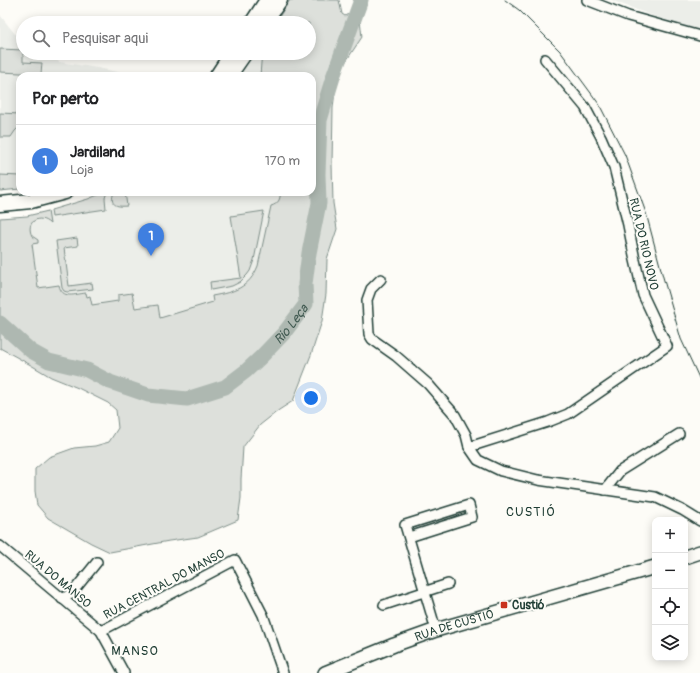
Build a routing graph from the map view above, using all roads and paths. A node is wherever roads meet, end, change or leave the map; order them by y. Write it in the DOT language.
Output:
graph roads {
  1 [pos="267,0"];
  2 [pos="280,0"];
  3 [pos="587,0"];
  4 [pos="257,16"];
  5 [pos="269,16"];
  6 [pos="700,36"];
  7 [pos="545,59"];
  8 [pos="227,60"];
  9 [pos="240,60"];
  10 [pos="220,72"];
  11 [pos="232,72"];
  12 [pos="48,196"];
  13 [pos="0,204"];
  14 [pos="381,279"];
  15 [pos="679,434"];
  16 [pos="469,447"];
  17 [pos="605,490"];
  18 [pos="700,521"];
  19 [pos="409,537"];
  20 [pos="0,546"];
  21 [pos="700,552"];
  22 [pos="688,556"];
  23 [pos="98,562"];
  24 [pos="652,568"];
  25 [pos="448,584"];
  26 [pos="425,591"];
  27 [pos="62,599"];
  28 [pos="384,605"];
  29 [pos="436,630"];
  30 [pos="101,631"];
  31 [pos="124,673"];
  32 [pos="283,673"];
  33 [pos="325,673"];
  1 -- 4 [label="main road"];
  2 -- 5 [label="main road"];
  3 -- 6 [label="street"];
  7 -- 16 [label="street, RUA DO RIO NOVO"];
  8 -- 10 [label="main road"];
  9 -- 11 [label="main road"];
  12 -- 13 [label="main road"];
  14 -- 16 [label="street"];
  15 -- 17 [label="street"];
  16 -- 17 [label="street"];
  17 -- 18 [label="street"];
  19 -- 19 [label="street"];
  19 -- 26 [label="street"];
  20 -- 27 [label="street, RUA DO MANSO"];
  21 -- 22 [label="main road"];
  23 -- 27 [label="street"];
  24 -- 29 [label="main road, RUA DE CUSTIÓ"];
  25 -- 26 [label="street"];
  26 -- 28 [label="street"];
  26 -- 29 [label="street"];
  27 -- 30 [label="street, RUA DO MANSO"];
  29 -- 33 [label="main road, RUA DE CUSTIÓ"];
  30 -- 31 [label="street, RUA DO MANSO"];
  30 -- 32 [label="street, RUA CENTRAL DO MANSO"];
}
